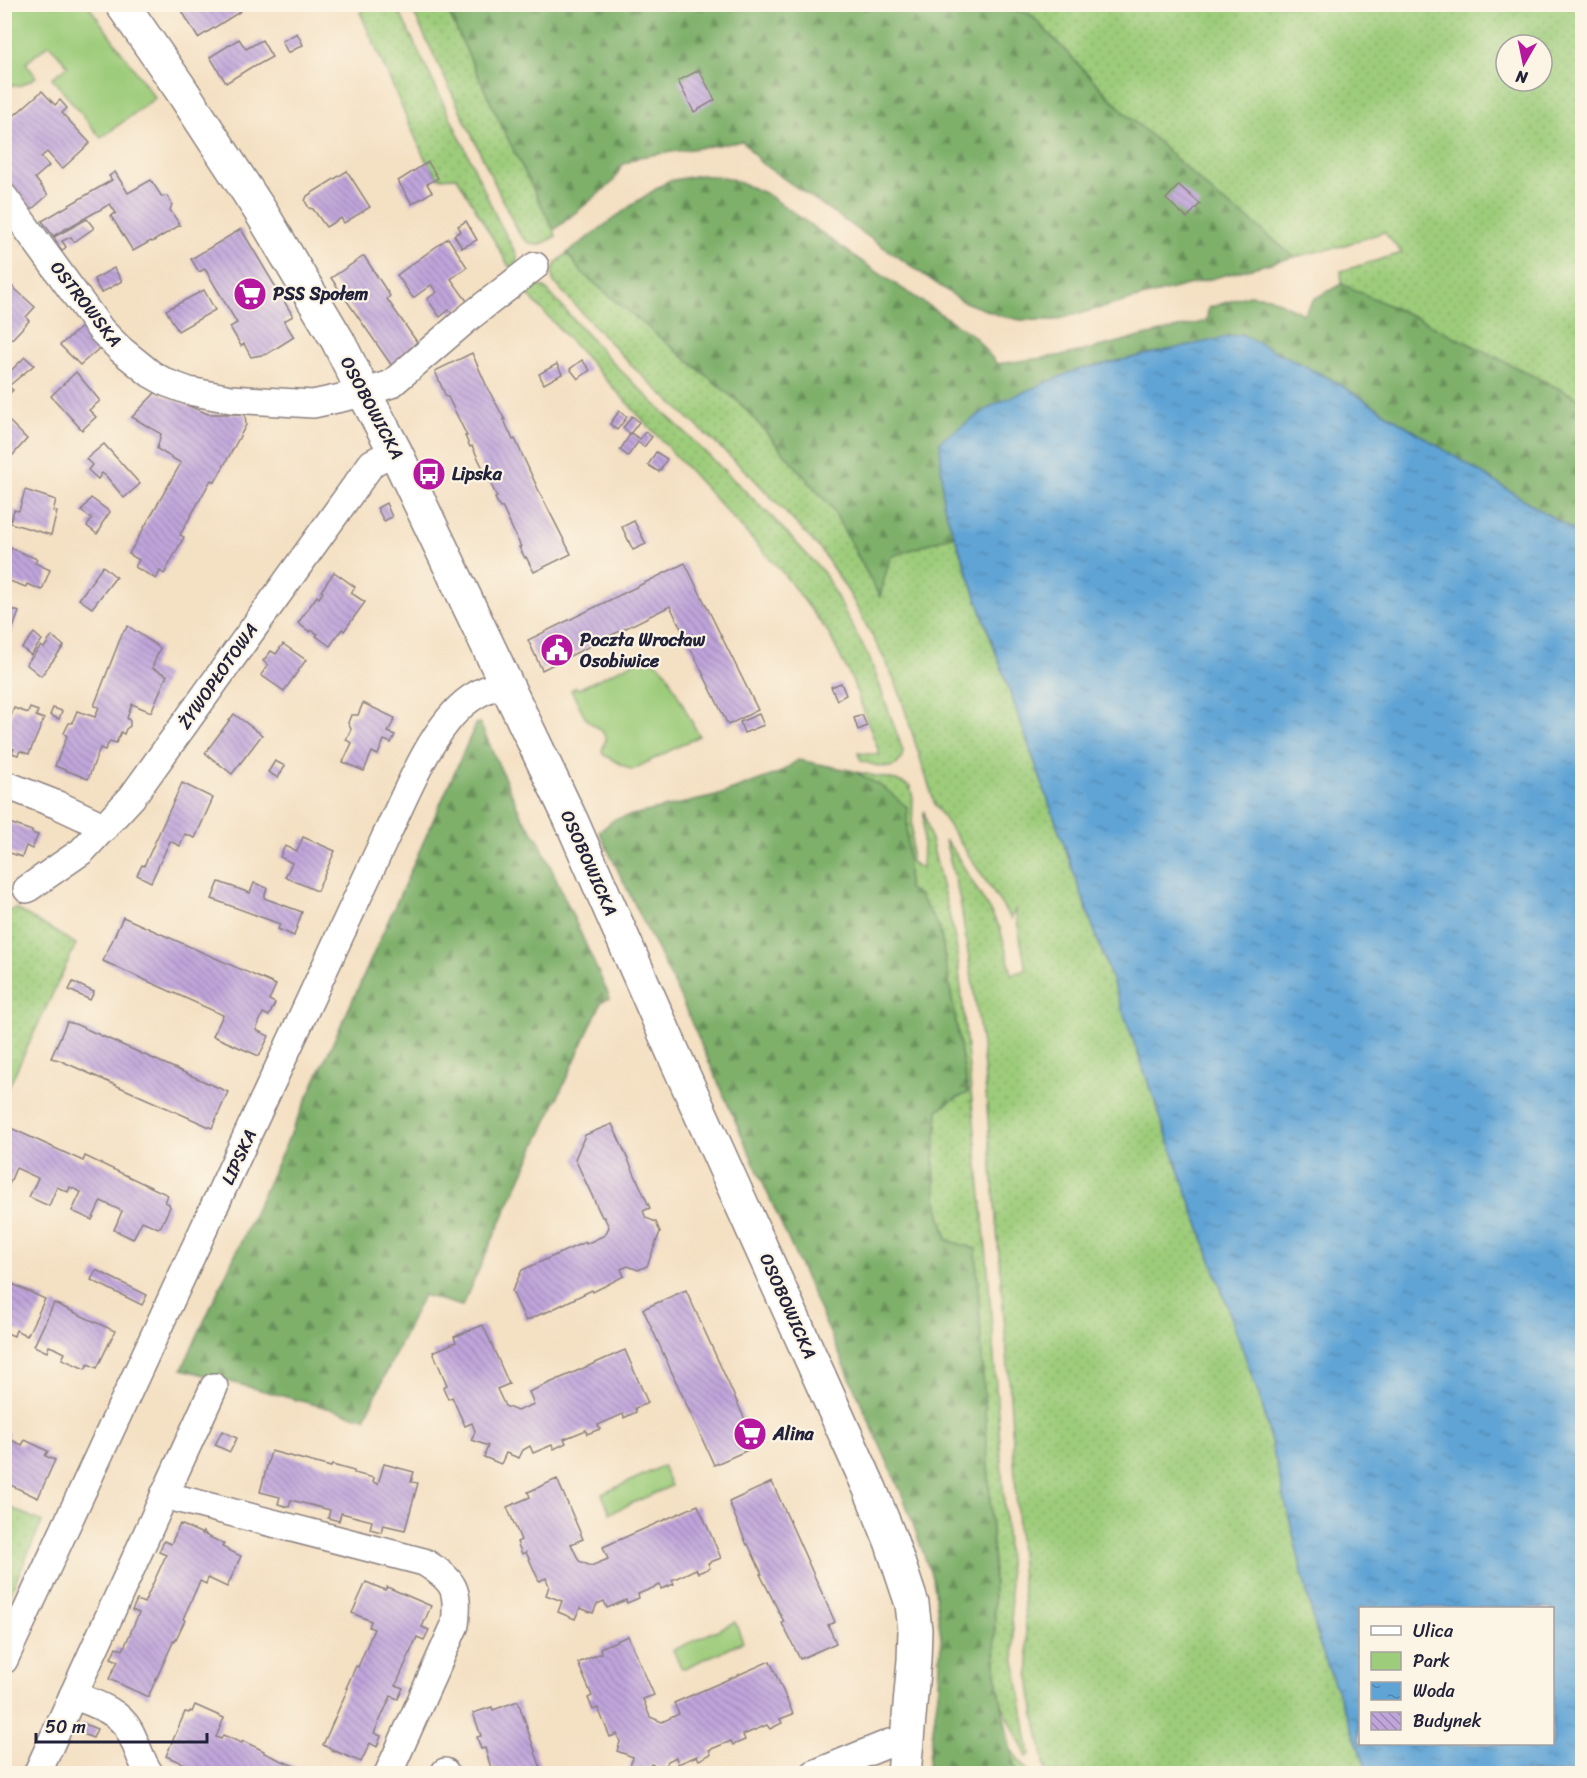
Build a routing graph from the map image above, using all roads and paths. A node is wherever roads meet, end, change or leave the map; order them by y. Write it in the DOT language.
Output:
graph roads {
  1 [pos="122,4"];
  2 [pos="4,196"];
  3 [pos="535,266"];
  4 [pos="364,393"];
  5 [pos="396,450"];
  6 [pos="506,682"];
  7 [pos="4,784"];
  8 [pos="105,827"];
  9 [pos="27,890"];
  10 [pos="214,1387"];
  11 [pos="164,1495"];
  12 [pos="4,1660"];
  13 [pos="72,1695"];
  14 [pos="905,1758"];
  15 [pos="37,1773"];
  16 [pos="150,1773"];
  17 [pos="388,1773"];
  18 [pos="814,1773"];
  1 -- 4 [label="street, OSOBOWICKA"];
  2 -- 4 [label="street, OSTROWSKA"];
  3 -- 4 [label="street, OSTROWSKA"];
  4 -- 5 [label="street, OSOBOWICKA"];
  5 -- 6 [label="street, OSOBOWICKA"];
  5 -- 8 [label="street, ŻYWOPŁOTOWA"];
  6 -- 12 [label="street, LIPSKA"];
  6 -- 14 [label="street, OSOBOWICKA"];
  7 -- 8 [label="street"];
  8 -- 9 [label="street, ŻYWOPŁOTOWA"];
  10 -- 11 [label="street"];
  11 -- 13 [label="street"];
  11 -- 17 [label="street"];
  13 -- 15 [label="street"];
  13 -- 16 [label="street"];
  14 -- 18 [label="street"];
}
